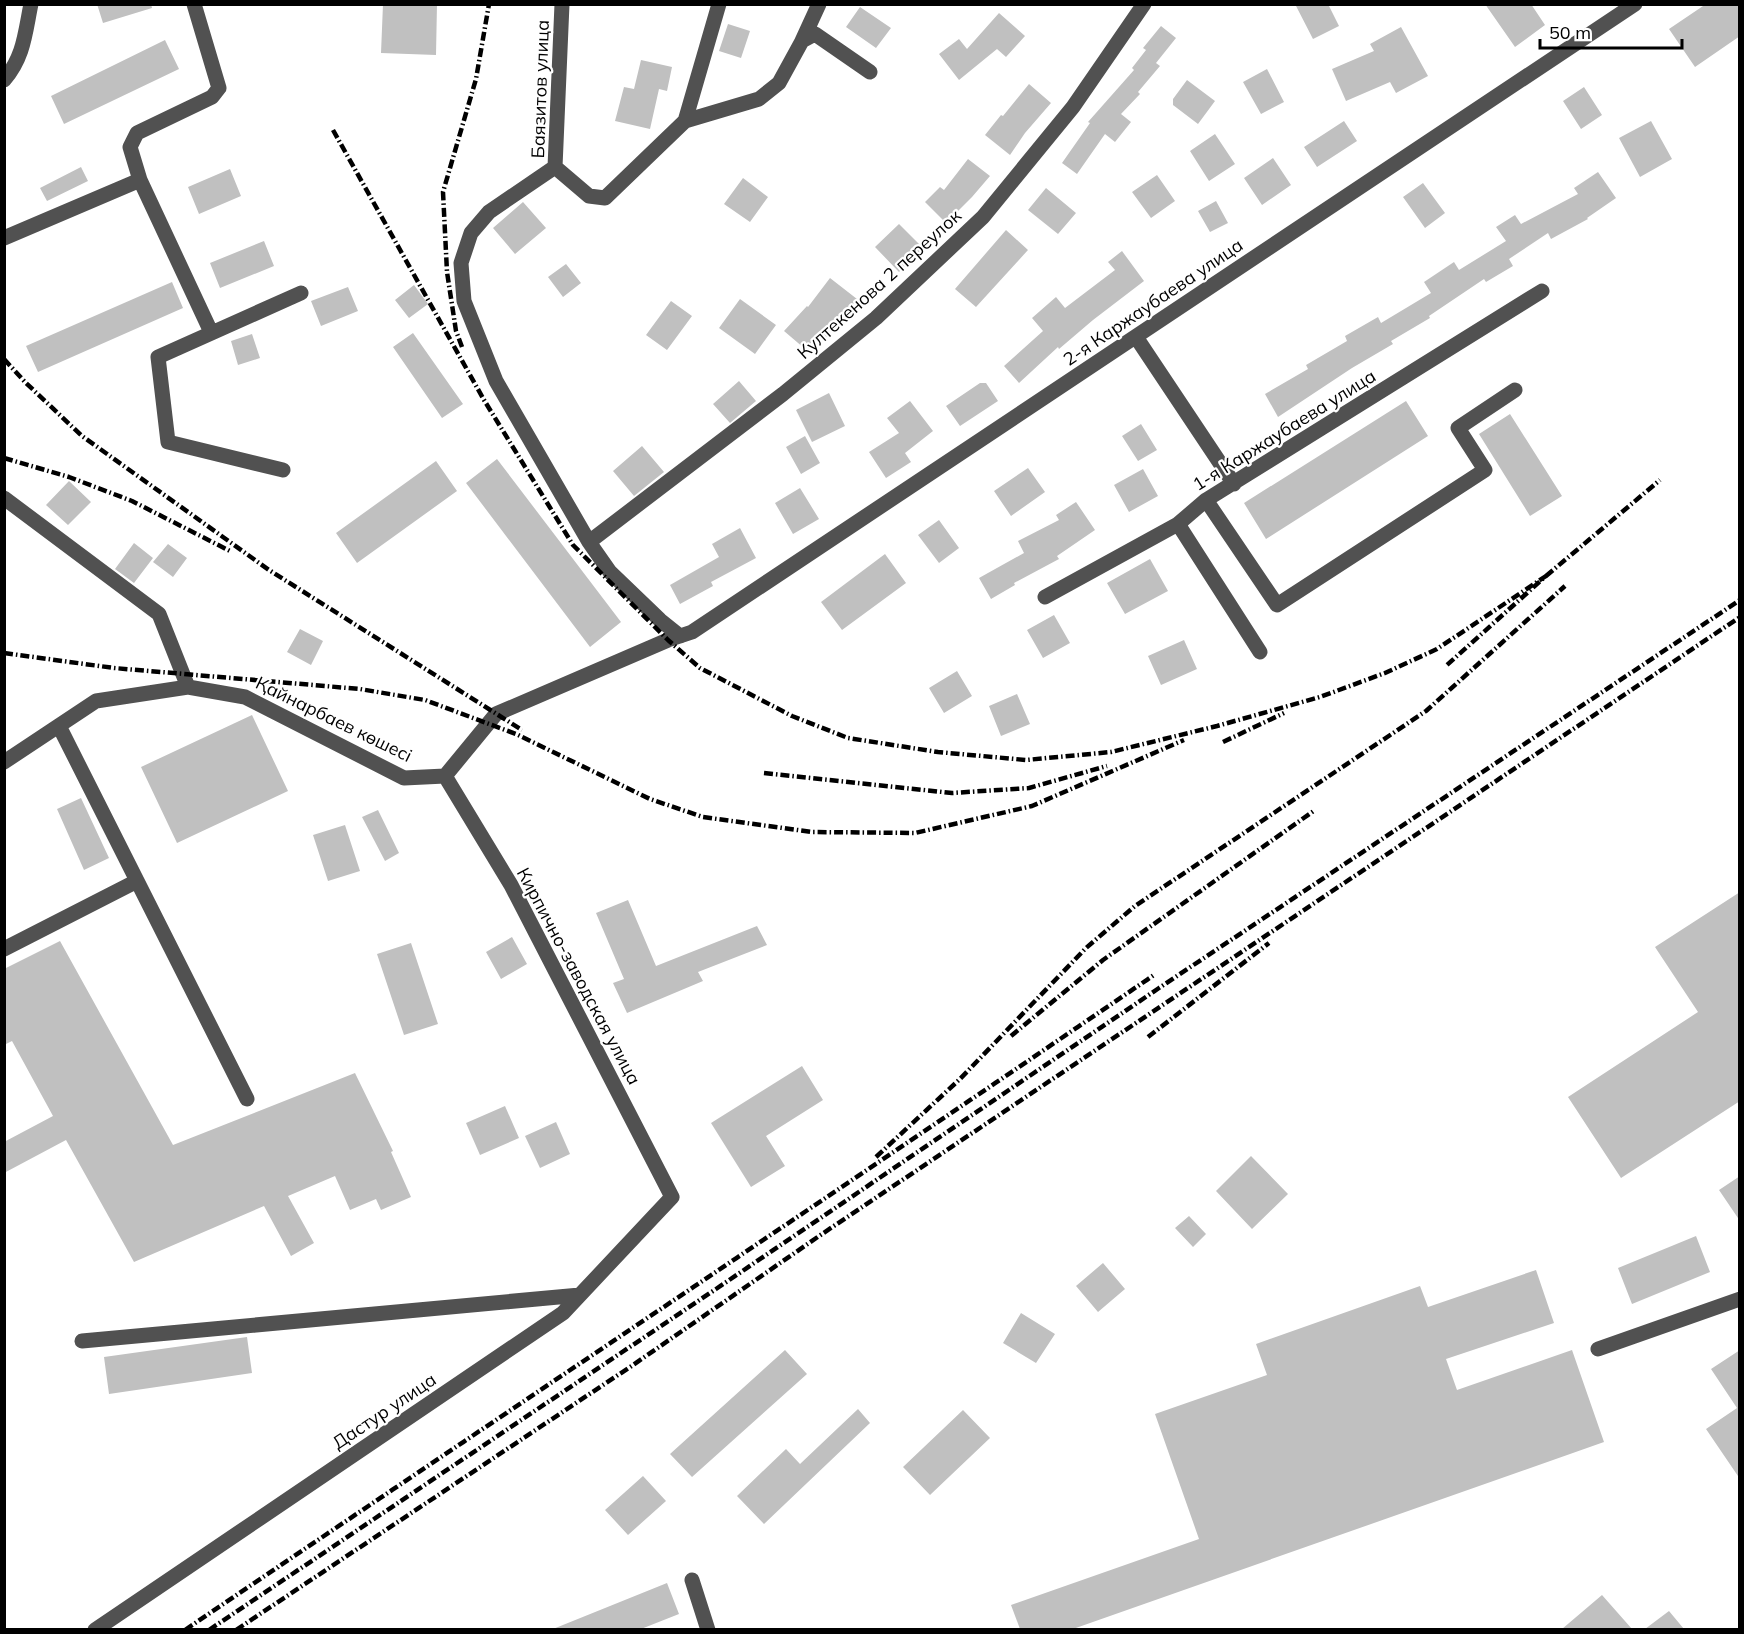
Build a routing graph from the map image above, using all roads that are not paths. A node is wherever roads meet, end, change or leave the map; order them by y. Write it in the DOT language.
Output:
graph roads {
  1 [pos="31,4"];
  2 [pos="194,4"];
  3 [pos="562,4"];
  4 [pos="719,4"];
  5 [pos="819,4"];
  6 [pos="1144,4"];
  7 [pos="1635,4"];
  8 [pos="802,41"];
  9 [pos="870,72"];
  10 [pos="4,80"];
  11 [pos="685,121"];
  12 [pos="555,167"];
  13 [pos="140,180"];
  14 [pos="4,238"];
  15 [pos="1542,291"];
  16 [pos="301,292"];
  17 [pos="211,332"];
  18 [pos="1136,337"];
  19 [pos="1515,390"];
  20 [pos="283,470"];
  21 [pos="1234,484"];
  22 [pos="4,498"];
  23 [pos="1206,500"];
  24 [pos="1178,524"];
  25 [pos="590,542"];
  26 [pos="1045,597"];
  27 [pos="686,634"];
  28 [pos="1260,652"];
  29 [pos="188,687"];
  30 [pos="59,726"];
  31 [pos="4,762"];
  32 [pos="445,776"];
  33 [pos="137,881"];
  34 [pos="4,949"];
  35 [pos="247,1099"];
  36 [pos="672,1197"];
  37 [pos="580,1295"];
  38 [pos="1740,1299"];
  39 [pos="82,1341"];
  40 [pos="1598,1348"];
  41 [pos="692,1580"];
  42 [pos="95,1629"];
  43 [pos="708,1629"];
  1 -- 10 [label="street"];
  2 -- 13 [label="street"];
  3 -- 12 [label="street, Баязитов улица"];
  4 -- 11 [label="street"];
  5 -- 8 [label="street"];
  6 -- 25 [label="street, Култекенова 2 переулок"];
  7 -- 18 [label="street, 2-я Каржаубаева улица"];
  8 -- 9 [label="street"];
  8 -- 11 [label="street"];
  11 -- 12 [label="street, Баязитов улица"];
  12 -- 25 [label="street"];
  13 -- 14 [label="street"];
  13 -- 17 [label="street"];
  15 -- 21 [label="street, 1-я Каржаубаева улица"];
  16 -- 17 [label="street"];
  17 -- 20 [label="street"];
  18 -- 21 [label="street"];
  18 -- 27 [label="street, 2-я Каржаубаева улица"];
  19 -- 23 [label="street"];
  21 -- 23 [label="street, 1-я Каржаубаева улица"];
  22 -- 29 [label="street"];
  23 -- 24 [label="street, 1-я Каржаубаева улица"];
  24 -- 26 [label="street, 1-я Каржаубаева улица"];
  24 -- 28 [label="street"];
  25 -- 27 [label="street"];
  27 -- 32 [label="street"];
  29 -- 30 [label="street, Қайнарбаев көшесі"];
  29 -- 32 [label="street, Қайнарбаев көшесі"];
  30 -- 31 [label="street, Қайнарбаев көшесі"];
  30 -- 33 [label="street"];
  32 -- 36 [label="street, Кирпично-заводская улица"];
  33 -- 34 [label="street"];
  33 -- 35 [label="street"];
  36 -- 37 [label="street, Дастур улица"];
  37 -- 39 [label="street"];
  37 -- 42 [label="street, Дастур улица"];
  38 -- 40 [label="street"];
  41 -- 43 [label="street"];
}
